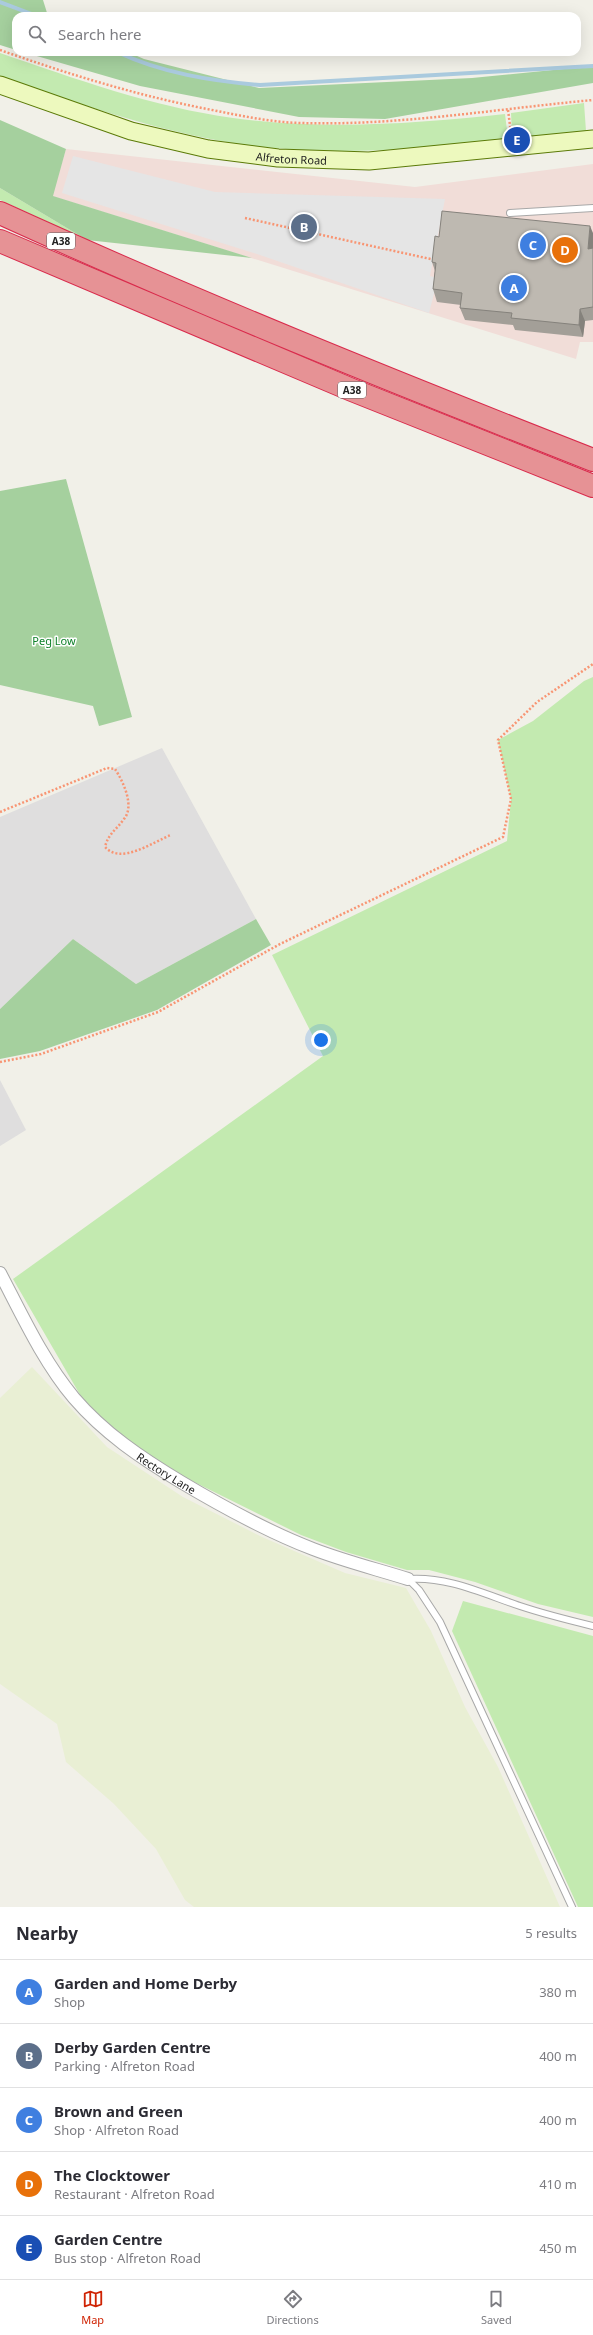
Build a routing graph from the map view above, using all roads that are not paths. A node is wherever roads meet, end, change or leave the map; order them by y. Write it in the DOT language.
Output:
graph roads {
  1 [pos="0,85"];
  2 [pos="593,139"];
  3 [pos="593,208"];
  4 [pos="0,213"];
  5 [pos="510,213"];
  6 [pos="0,241"];
  7 [pos="593,460"];
  8 [pos="593,486"];
  9 [pos="0,1273"];
  10 [pos="408,1579"];
  11 [pos="593,1626"];
  12 [pos="572,1907"];
  1 -- 2 [label="main road, Alfreton Road"];
  3 -- 5 [label="lane"];
  4 -- 7 [label="highway, A38"];
  6 -- 8 [label="highway, A38"];
  9 -- 10 [label="street, Rectory Lane"];
  10 -- 11 [label="lane"];
  10 -- 12 [label="lane"];
}
